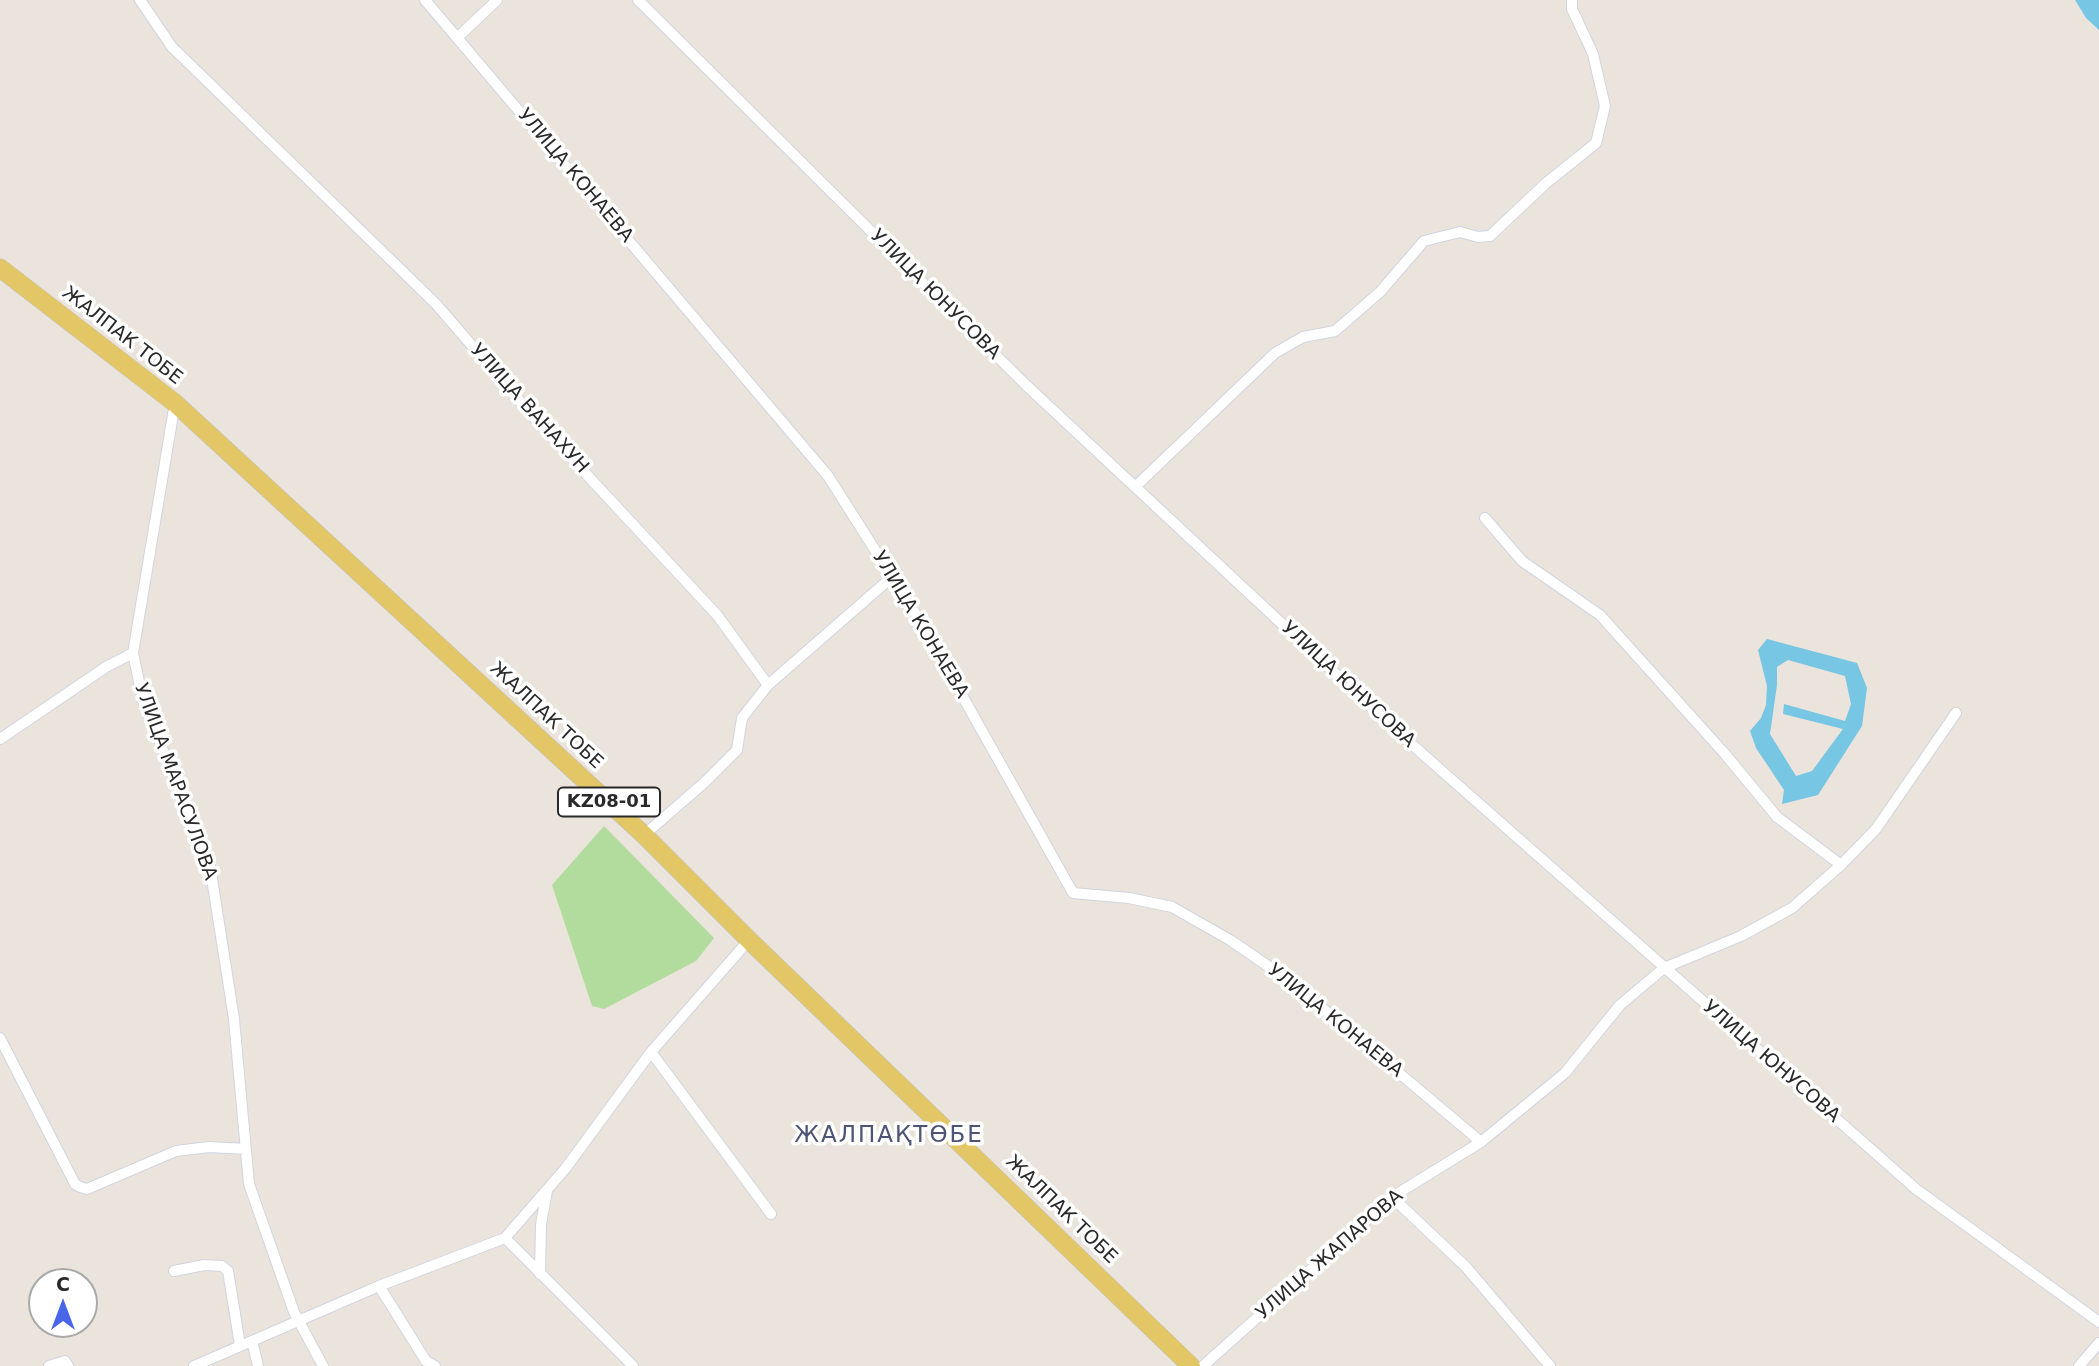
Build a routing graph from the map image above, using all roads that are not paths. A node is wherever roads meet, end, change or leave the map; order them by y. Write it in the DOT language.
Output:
graph roads {
  1 [pos="140,0"];
  2 [pos="425,0"];
  3 [pos="497,0"];
  4 [pos="638,0"];
  5 [pos="1572,0"];
  6 [pos="458,37"];
  7 [pos="0,268"];
  8 [pos="175,403"];
  9 [pos="1135,487"];
  10 [pos="1485,518"];
  11 [pos="892,577"];
  12 [pos="133,653"];
  13 [pos="768,685"];
  14 [pos="1956,713"];
  15 [pos="0,739"];
  16 [pos="644,835"];
  17 [pos="1841,865"];
  18 [pos="749,940"];
  19 [pos="1664,968"];
  20 [pos="0,1038"];
  21 [pos="651,1052"];
  22 [pos="1481,1142"];
  23 [pos="246,1149"];
  24 [pos="547,1191"];
  25 [pos="1392,1197"];
  26 [pos="771,1214"];
  27 [pos="505,1238"];
  28 [pos="174,1270"];
  29 [pos="540,1274"];
  30 [pos="379,1286"];
  31 [pos="299,1320"];
  32 [pos="2099,1322"];
  33 [pos="252,1341"];
  34 [pos="2099,1343"];
  35 [pos="240,1345"];
  36 [pos="49,1366"];
  37 [pos="68,1366"];
  38 [pos="194,1366"];
  39 [pos="258,1366"];
  40 [pos="323,1366"];
  41 [pos="435,1366"];
  42 [pos="633,1366"];
  43 [pos="1191,1366"];
  44 [pos="1203,1366"];
  45 [pos="1550,1366"];
  46 [pos="2079,1366"];
  1 -- 13 [label="street, УЛИЦА ВАНАХУН"];
  2 -- 6 [label="street, УЛИЦА КОНАЕВА"];
  3 -- 6 [label="street"];
  4 -- 9 [label="street, УЛИЦА ЮНУСОВА"];
  5 -- 9 [label="street"];
  6 -- 11 [label="street, УЛИЦА КОНАЕВА"];
  7 -- 8 [label="main road, ЖАЛПАК ТОБЕ / KZ08-01"];
  8 -- 12 [label="street, УЛИЦА МАРАСУЛОВА"];
  8 -- 16 [label="main road, ЖАЛПАК ТОБЕ / KZ08-01"];
  9 -- 19 [label="street, УЛИЦА ЮНУСОВА"];
  10 -- 17 [label="street"];
  11 -- 13 [label="street"];
  11 -- 22 [label="street, УЛИЦА КОНАЕВА"];
  12 -- 15 [label="street"];
  12 -- 23 [label="street, УЛИЦА МАРАСУЛОВА"];
  13 -- 16 [label="street"];
  14 -- 17 [label="street, УЛИЦА ЖАПАРОВА"];
  16 -- 18 [label="main road, ЖАЛПАК ТОБЕ / KZ08-01"];
  17 -- 19 [label="street, УЛИЦА ЖАПАРОВА"];
  18 -- 21 [label="street"];
  18 -- 43 [label="main road, ЖАЛПАК ТОБЕ / KZ08-01"];
  19 -- 22 [label="street, УЛИЦА ЖАПАРОВА"];
  19 -- 32 [label="street, УЛИЦА ЮНУСОВА"];
  20 -- 23 [label="street"];
  21 -- 24 [label="street"];
  21 -- 26 [label="street"];
  22 -- 25 [label="street, УЛИЦА ЖАПАРОВА"];
  23 -- 31 [label="street, УЛИЦА МАРАСУЛОВА"];
  24 -- 27 [label="street"];
  24 -- 29 [label="street"];
  25 -- 44 [label="street, УЛИЦА ЖАПАРОВА"];
  25 -- 45 [label="street"];
  27 -- 29 [label="street"];
  27 -- 30 [label="street"];
  28 -- 35 [label="street"];
  29 -- 42 [label="street"];
  30 -- 31 [label="street"];
  30 -- 41 [label="street"];
  31 -- 33 [label="street"];
  31 -- 40 [label="street, УЛИЦА МАРАСУЛОВА"];
  33 -- 35 [label="street"];
  33 -- 39 [label="street"];
  34 -- 46 [label="street"];
  35 -- 38 [label="street"];
  36 -- 37 [label="street"];
}
